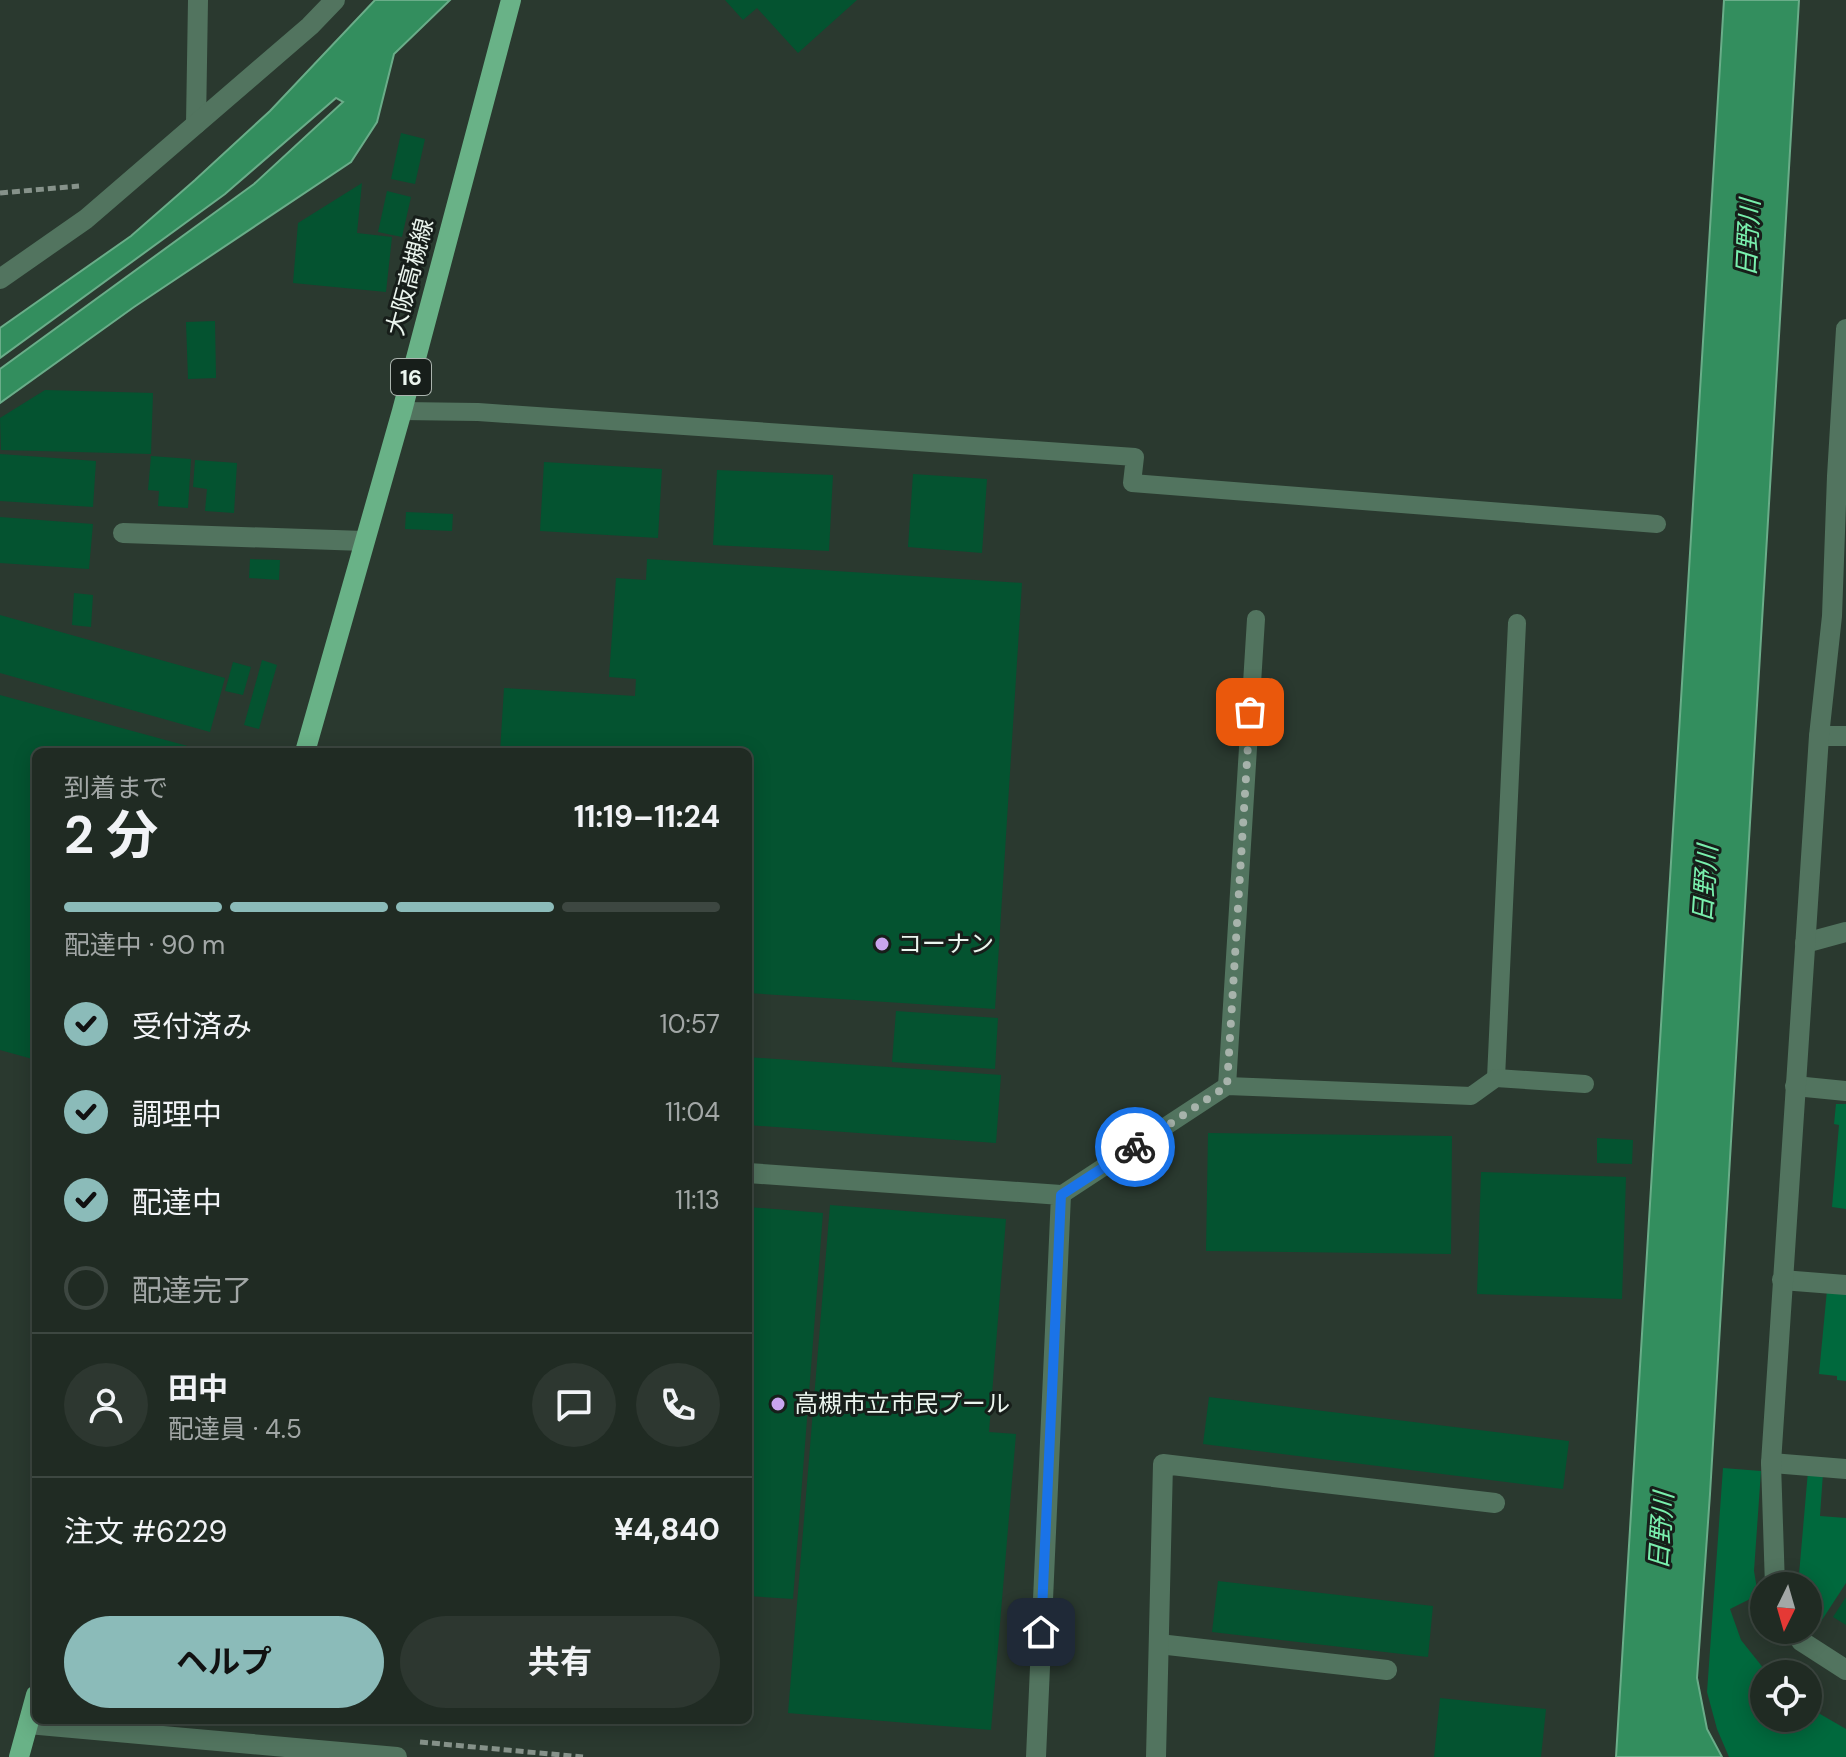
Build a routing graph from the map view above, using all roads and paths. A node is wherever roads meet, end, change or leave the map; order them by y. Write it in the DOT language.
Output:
graph roads {
  1 [pos="198,0"];
  2 [pos="335,0"];
  3 [pos="511,0"];
  4 [pos="196,124"];
  5 [pos="129,182"];
  6 [pos="0,193"];
  7 [pos="0,279"];
  8 [pos="1846,329"];
  9 [pos="402,411"];
  10 [pos="1841,476"];
  11 [pos="1657,524"];
  12 [pos="123,533"];
  13 [pos="364,541"];
  14 [pos="1839,616"];
  15 [pos="1256,619"];
  16 [pos="1517,623"];
  17 [pos="1819,736"];
  18 [pos="1846,736"];
  19 [pos="306,748"];
  20 [pos="1846,932"];
  21 [pos="1805,943"];
  22 [pos="1496,1078"];
  23 [pos="1585,1084"];
  24 [pos="1227,1086"];
  25 [pos="1795,1086"];
  26 [pos="1846,1091"];
  27 [pos="752,1173"];
  28 [pos="1061,1195"];
  29 [pos="1782,1280"];
  30 [pos="1846,1285"];
  31 [pos="1771,1463"];
  32 [pos="1846,1469"];
  33 [pos="1495,1503"];
  34 [pos="1775,1572"];
  35 [pos="1159,1644"];
  36 [pos="1806,1644"];
  37 [pos="1387,1670"];
  38 [pos="1846,1670"];
  39 [pos="32,1710"];
  40 [pos="28,1724"];
  41 [pos="19,1757"];
  42 [pos="397,1757"];
  43 [pos="1036,1757"];
  44 [pos="1156,1757"];
  1 -- 4 [label="street"];
  2 -- 4 [label="street"];
  3 -- 9 [label="main road, 大阪高槻線 / 16"];
  4 -- 5 [label="street"];
  5 -- 6 [label="path"];
  5 -- 7 [label="street"];
  8 -- 10 [label="street"];
  9 -- 11 [label="lane"];
  9 -- 13 [label="main road, 大阪高槻線 / 16"];
  10 -- 14 [label="street"];
  12 -- 13 [label="street"];
  13 -- 19 [label="main road, 大阪高槻線 / 16"];
  14 -- 17 [label="street"];
  15 -- 24 [label="lane"];
  16 -- 22 [label="lane"];
  17 -- 18 [label="street"];
  17 -- 21 [label="street"];
  20 -- 21 [label="street"];
  21 -- 25 [label="street"];
  22 -- 23 [label="lane"];
  22 -- 24 [label="lane"];
  24 -- 28 [label="lane"];
  25 -- 26 [label="street"];
  25 -- 29 [label="street"];
  27 -- 28 [label="street"];
  28 -- 43 [label="street"];
  29 -- 30 [label="street"];
  29 -- 31 [label="street"];
  31 -- 32 [label="street"];
  31 -- 34 [label="street"];
  33 -- 35 [label="street"];
  35 -- 37 [label="street"];
  35 -- 44 [label="street"];
  36 -- 38 [label="street"];
  39 -- 40 [label="main road"];
  40 -- 41 [label="main road"];
  40 -- 42 [label="street"];
}
